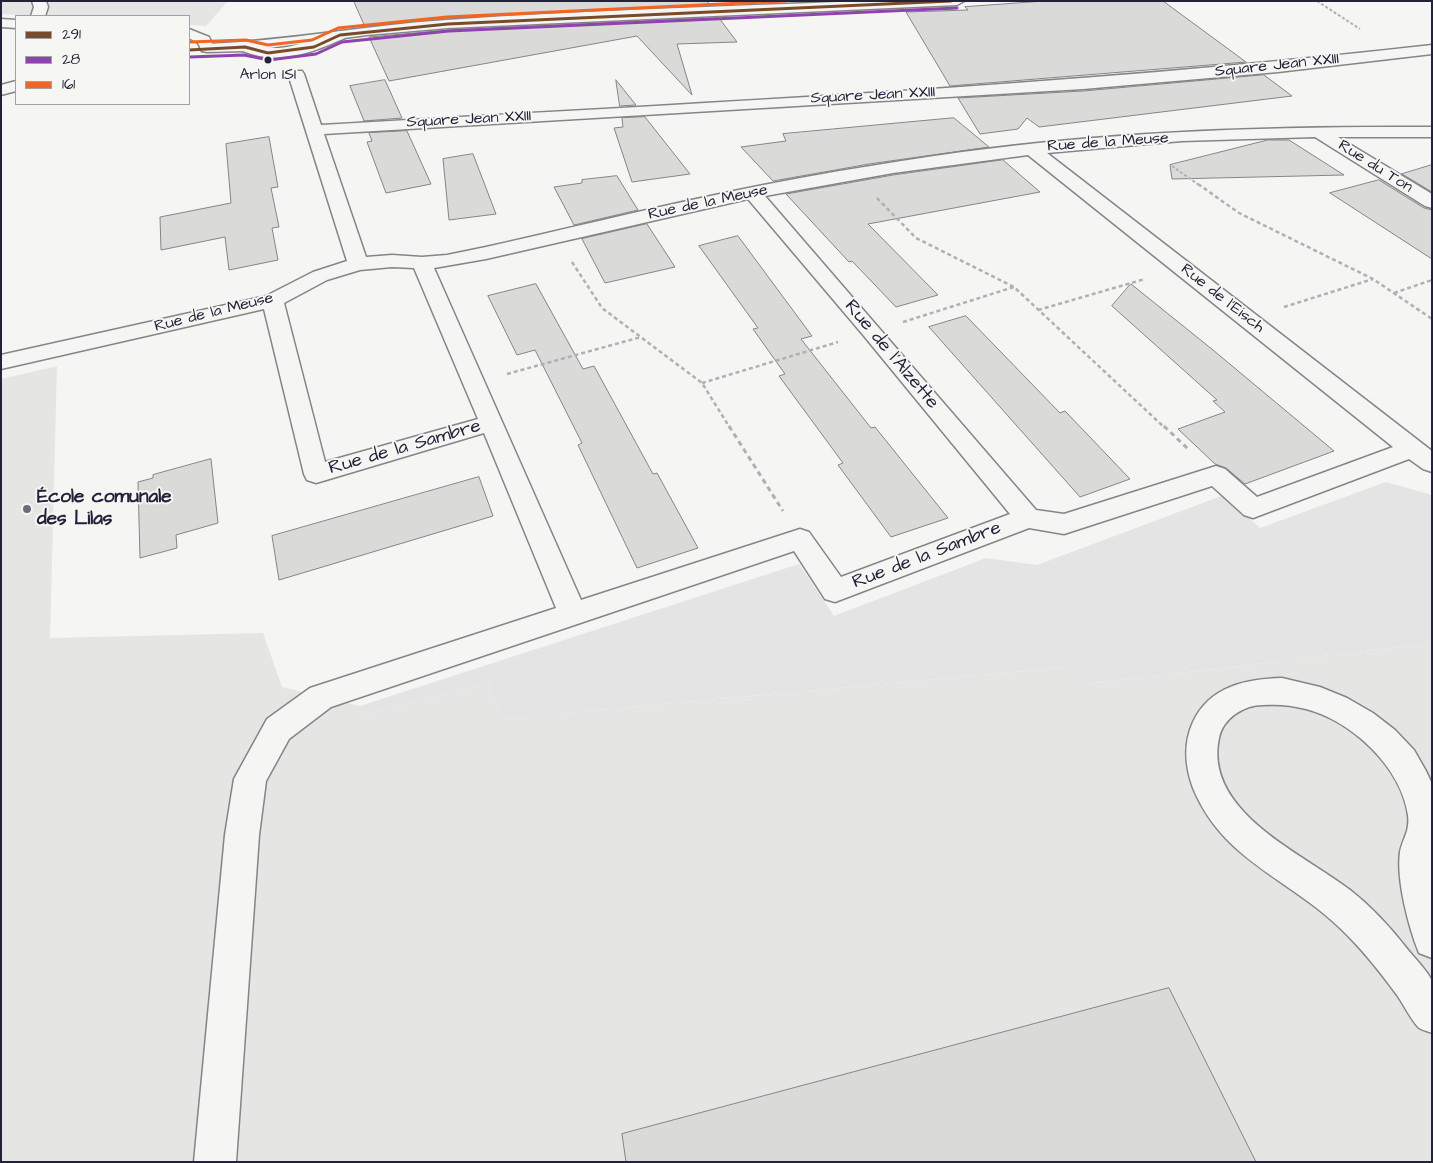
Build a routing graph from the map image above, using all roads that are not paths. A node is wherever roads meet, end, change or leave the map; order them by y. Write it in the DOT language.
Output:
graph roads {
  1 [pos="39,1"];
  2 [pos="957,1"];
  3 [pos="845,4"];
  4 [pos="38,15"];
  5 [pos="1,23"];
  6 [pos="15,24"];
  7 [pos="448,24"];
  8 [pos="190,33"];
  9 [pos="207,48"];
  10 [pos="1432,49"];
  11 [pos="190,50"];
  12 [pos="296,74"];
  13 [pos="15,86"];
  14 [pos="1,90"];
  15 [pos="314,130"];
  16 [pos="1318,132"];
  17 [pos="1432,132"];
  18 [pos="1032,149"];
  19 [pos="753,192"];
  20 [pos="1432,202"];
  21 [pos="422,263"];
  22 [pos="358,264"];
  23 [pos="273,301"];
  24 [pos="1,362"];
  25 [pos="492,423"];
  26 [pos="1422,456"];
  27 [pos="1028,518"];
  28 [pos="573,614"];
  29 [pos="1432,940"];
  30 [pos="1432,1014"];
  31 [pos="215,1162"];
  1 -- 4 [label="street"];
  2 -- 3 [label="street"];
  3 -- 7 [label="street"];
  5 -- 6 [label="street"];
  7 -- 9 [label="street"];
  7 -- 9 [label="street"];
  8 -- 9 [label="street"];
  9 -- 11 [label="street"];
  10 -- 15 [label="street, Square Jean XXIII"];
  12 -- 15 [label="street"];
  13 -- 14 [label="street"];
  15 -- 22 [label="street"];
  16 -- 17 [label="street, Rue de la Meuse"];
  16 -- 18 [label="street, Rue de la Meuse"];
  16 -- 20 [label="street, Rue du Ton"];
  18 -- 19 [label="street, Rue de la Meuse"];
  18 -- 26 [label="street, Rue de l'Eisch"];
  19 -- 21 [label="street, Rue de la Meuse"];
  19 -- 27 [label="street, Rue de l'Alzette"];
  21 -- 22 [label="street, Rue de la Meuse"];
  21 -- 25 [label="street, Rue de la Sambre"];
  22 -- 23 [label="street, Rue de la Meuse"];
  23 -- 24 [label="street, Rue de la Meuse"];
  23 -- 25 [label="street, Rue de la Sambre"];
  25 -- 28 [label="street, Rue de la Sambre"];
  26 -- 27 [label="street"];
  27 -- 28 [label="street, Rue de la Sambre"];
  28 -- 31 [label="street"];
  29 -- 30 [label="street"];
}
